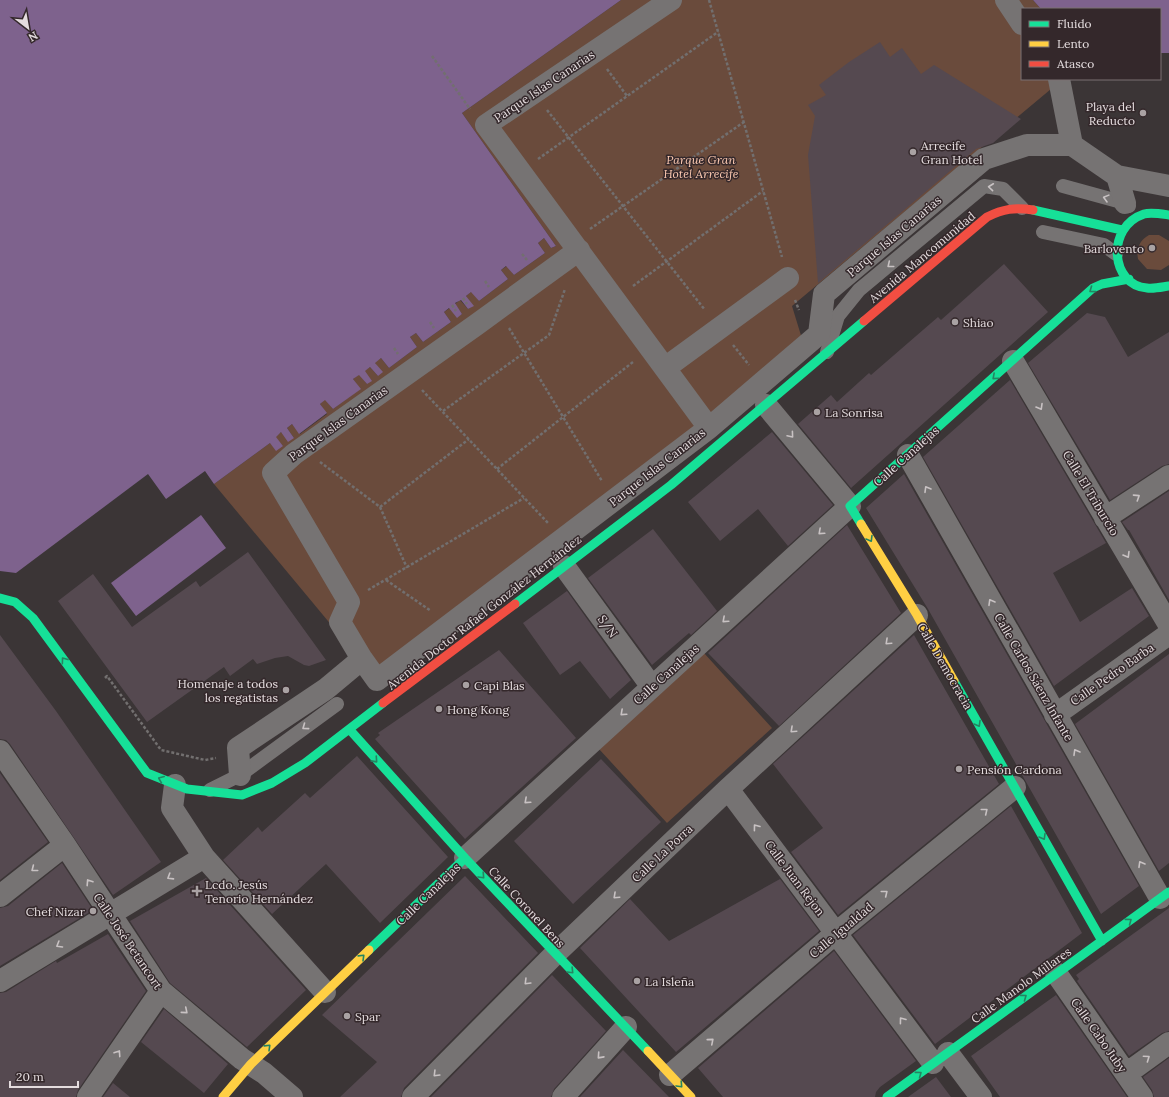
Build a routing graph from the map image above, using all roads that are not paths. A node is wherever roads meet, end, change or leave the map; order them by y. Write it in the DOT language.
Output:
graph roads {
  1 [pos="671,0"];
  2 [pos="1006,0"];
  3 [pos="1021,22"];
  4 [pos="1059,80"];
  5 [pos="1072,145"];
  6 [pos="1116,176"];
  7 [pos="1063,186"];
  8 [pos="1169,186"];
  9 [pos="1022,208"];
  10 [pos="1133,209"];
  11 [pos="1169,215"];
  12 [pos="1122,230"];
  13 [pos="1042,232"];
  14 [pos="576,246"];
  15 [pos="1116,254"];
  16 [pos="788,278"];
  17 [pos="1129,279"];
  18 [pos="1169,286"];
  19 [pos="826,354"];
  20 [pos="1013,361"];
  21 [pos="665,368"];
  22 [pos="766,405"];
  23 [pos="709,428"];
  24 [pos="908,455"];
  25 [pos="1169,476"];
  26 [pos="850,506"];
  27 [pos="1105,518"];
  28 [pos="564,566"];
  29 [pos="0,598"];
  30 [pos="917,615"];
  31 [pos="1169,625"];
  32 [pos="1169,634"];
  33 [pos="362,659"];
  34 [pos="652,687"];
  35 [pos="337,704"];
  36 [pos="1055,715"];
  37 [pos="350,730"];
  38 [pos="1,754"];
  39 [pos="240,775"];
  40 [pos="175,785"];
  41 [pos="1014,787"];
  42 [pos="728,789"];
  43 [pos="203,791"];
  44 [pos="65,844"];
  45 [pos="204,857"];
  46 [pos="465,858"];
  47 [pos="1165,895"];
  48 [pos="0,896"];
  49 [pos="110,914"];
  50 [pos="836,933"];
  51 [pos="1102,941"];
  52 [pos="555,954"];
  53 [pos="1056,973"];
  54 [pos="0,981"];
  55 [pos="160,991"];
  56 [pos="326,992"];
  57 [pos="626,1027"];
  58 [pos="1169,1043"];
  59 [pos="941,1058"];
  60 [pos="251,1064"];
  61 [pos="1126,1074"];
  62 [pos="670,1075"];
  63 [pos="88,1097"];
  64 [pos="224,1097"];
  65 [pos="292,1097"];
  66 [pos="413,1097"];
  67 [pos="563,1097"];
  68 [pos="691,1097"];
  69 [pos="887,1097"];
  70 [pos="980,1097"];
  71 [pos="1142,1097"];
  1 -- 14 [label="street, Parque Islas Canarias"];
  2 -- 3 [label="street"];
  4 -- 5 [label="street"];
  5 -- 6 [label="street"];
  5 -- 23 [label="street, Parque Islas Canarias"];
  6 -- 8 [label="street"];
  6 -- 10 [label="street"];
  10 -- 7 [label="lane, one-way"];
  9 -- 12 [label="main road, Avenida Mancomunidad"];
  9 -- 19 [label="main road, Avenida Mancomunidad"];
  9 -- 19 [label="lane, one-way"];
  10 -- 11 [label="main road"];
  10 -- 12 [label="main road"];
  12 -- 15 [label="main road"];
  13 -- 15 [label="lane"];
  14 -- 21 [label="street, Parque Islas Canarias"];
  14 -- 33 [label="street, Parque Islas Canarias"];
  15 -- 17 [label="main road"];
  16 -- 21 [label="street"];
  17 -- 18 [label="main road"];
  17 -- 20 [label="main road, Calle Canalejas, one-way"];
  19 -- 22 [label="main road, Avenida Mancomunidad"];
  20 -- 24 [label="main road, Calle Canalejas, one-way"];
  20 -- 27 [label="street, Calle El Triburcio, one-way"];
  21 -- 23 [label="street, Parque Islas Canarias"];
  22 -- 26 [label="street, Calle Democracia, one-way"];
  22 -- 28 [label="main road, Avenida Doctor Rafael González Hernández"];
  23 -- 33 [label="street, Parque Islas Canarias"];
  24 -- 26 [label="main road, Calle Canalejas"];
  36 -- 24 [label="street, Calle Carlos Sáenz Infante, one-way"];
  27 -- 25 [label="street, one-way"];
  26 -- 30 [label="main road, Calle Democracia, one-way"];
  26 -- 34 [label="street, Calle Canalejas, one-way"];
  27 -- 31 [label="street, Calle El Triburcio, one-way"];
  28 -- 34 [label="street, S/N"];
  28 -- 37 [label="main road, Avenida Doctor Rafael González Hernández"];
  40 -- 29 [label="main road, Avenida Doctor Rafael González Hernández, one-way"];
  30 -- 41 [label="main road, Calle Democracia, one-way"];
  30 -- 42 [label="street, Calle La Porra, one-way"];
  32 -- 36 [label="street, Calle Pedro Barba"];
  33 -- 39 [label="street"];
  34 -- 46 [label="street, Calle Canalejas, one-way"];
  35 -- 39 [label="lane, one-way"];
  47 -- 36 [label="street, Calle Carlos Sáenz Infante, one-way"];
  37 -- 43 [label="main road, Avenida Doctor Rafael González Hernández"];
  37 -- 46 [label="main road, Calle Coronel Bens, one-way"];
  38 -- 44 [label="street, Calle José Betancort"];
  39 -- 43 [label="lane"];
  40 -- 43 [label="main road, Avenida Doctor Rafael González Hernández"];
  40 -- 45 [label="street"];
  50 -- 41 [label="street, Calle Igualdad, one-way"];
  41 -- 51 [label="main road, Calle Democracia, one-way"];
  50 -- 42 [label="street, Calle Juan Rejon, one-way"];
  42 -- 52 [label="street, Calle La Porra, one-way"];
  44 -- 48 [label="street, one-way"];
  49 -- 44 [label="street, Calle José Betancort, one-way"];
  45 -- 49 [label="street, one-way"];
  45 -- 56 [label="street"];
  46 -- 52 [label="main road, Calle Coronel Bens, one-way"];
  56 -- 46 [label="main road, Calle Canalejas, one-way"];
  51 -- 47 [label="main road, Calle Manolo Millares, one-way"];
  49 -- 54 [label="street, one-way"];
  49 -- 55 [label="street, Calle José Betancort"];
  59 -- 50 [label="street, Calle Juan Rejon, one-way"];
  62 -- 50 [label="street, Calle Igualdad, one-way"];
  51 -- 53 [label="main road, Calle Manolo Millares"];
  52 -- 57 [label="main road, Calle Coronel Bens, one-way"];
  52 -- 66 [label="street, Calle La Porra, one-way"];
  59 -- 53 [label="main road, Calle Manolo Millares, one-way"];
  53 -- 61 [label="street, Calle Cabo Juby"];
  55 -- 60 [label="street, Calle José Betancort, one-way"];
  63 -- 55 [label="street, one-way"];
  60 -- 56 [label="main road, Calle Canalejas, one-way"];
  57 -- 62 [label="main road, Calle Coronel Bens"];
  57 -- 67 [label="street, one-way"];
  61 -- 58 [label="street, one-way"];
  69 -- 59 [label="main road, Calle Manolo Millares, one-way"];
  59 -- 70 [label="street, Calle Juan Rejon"];
  60 -- 64 [label="main road, Calle Canalejas"];
  60 -- 65 [label="street, Calle José Betancort"];
  61 -- 71 [label="street, Calle Cabo Juby"];
  62 -- 68 [label="main road, Calle Coronel Bens, one-way"];
}
